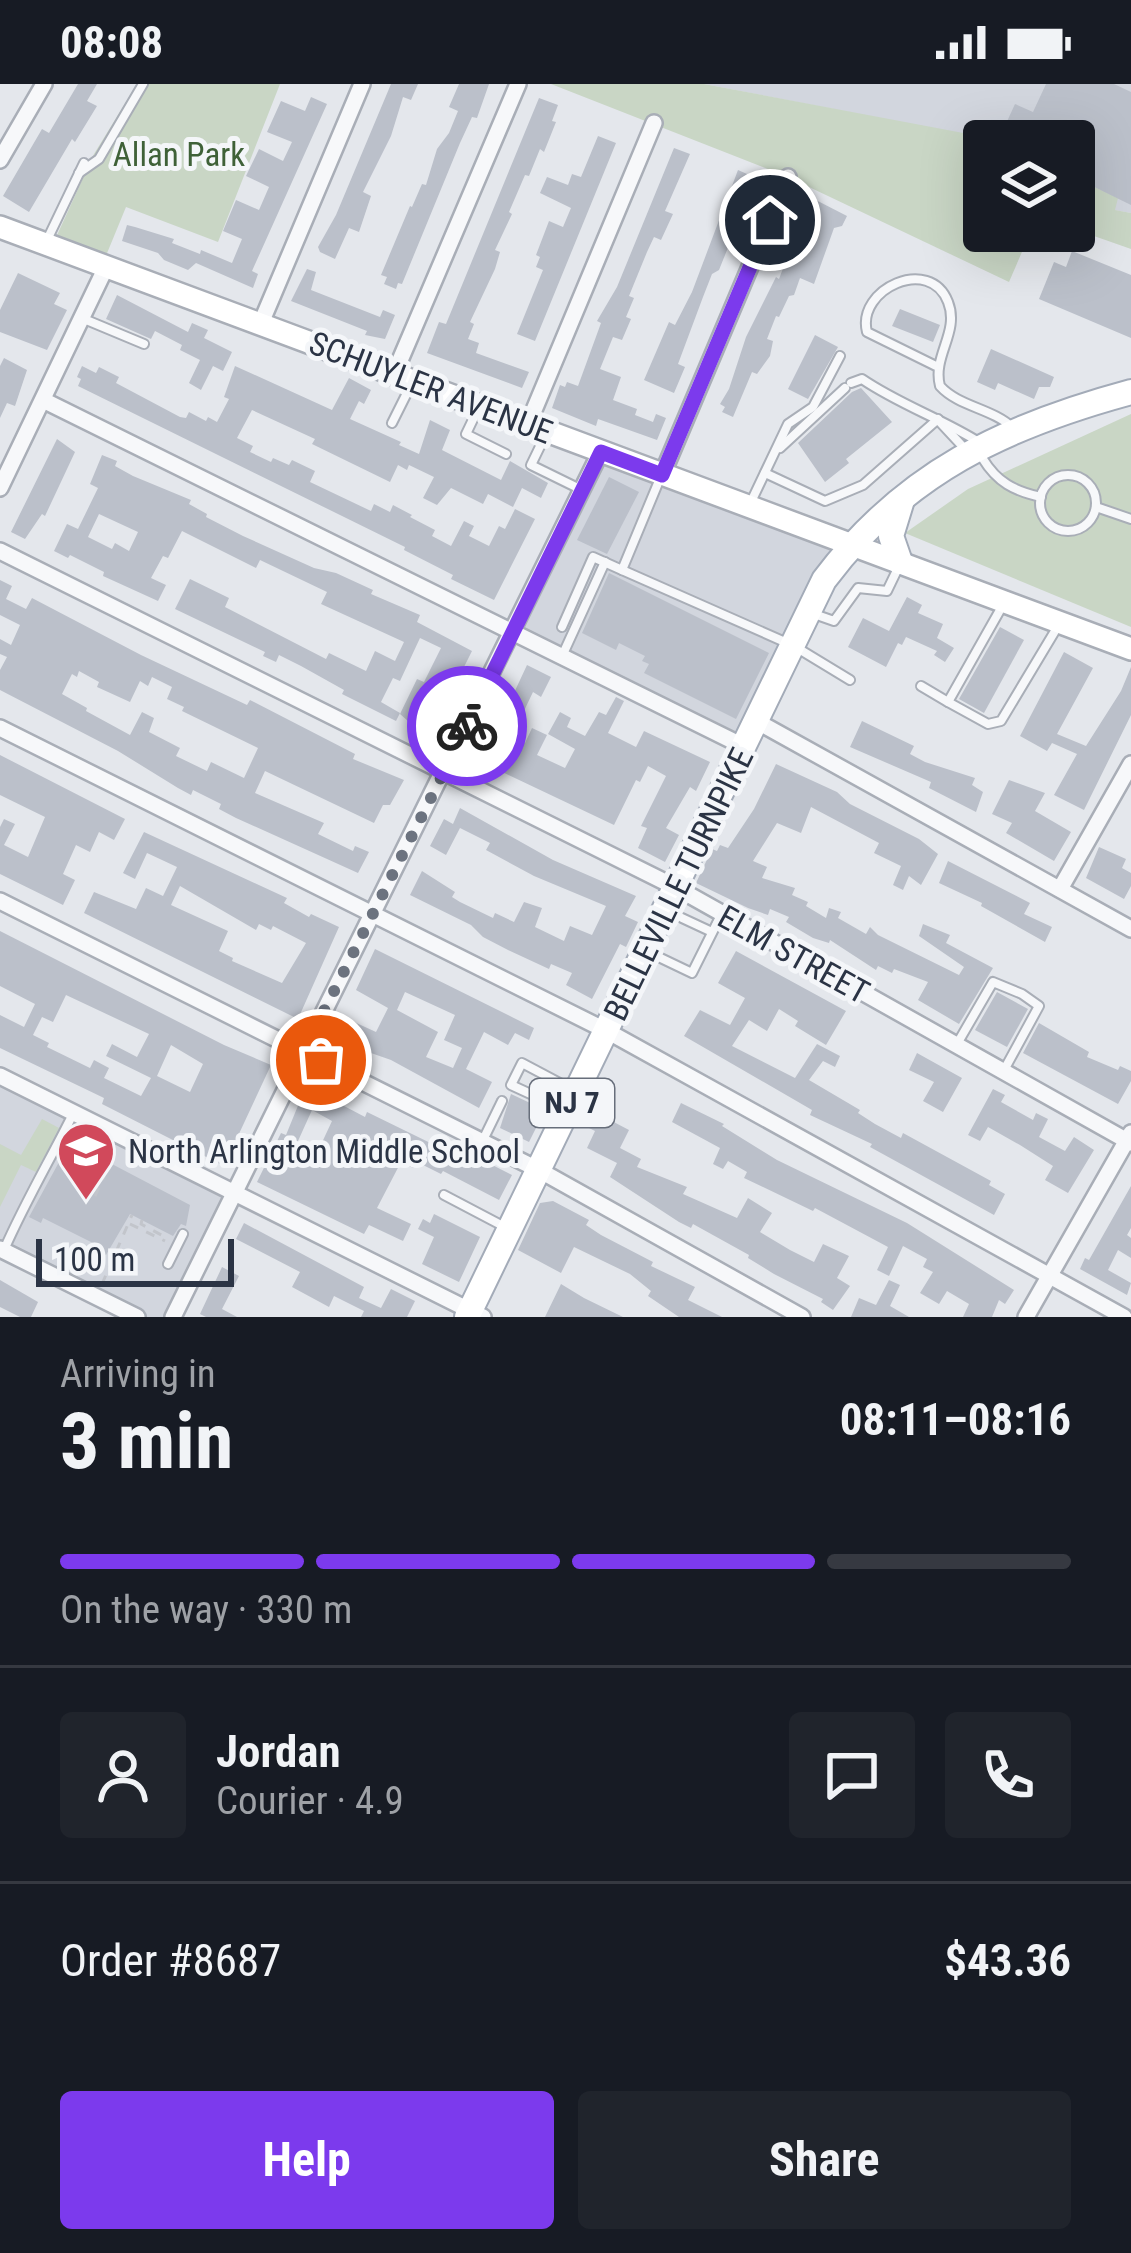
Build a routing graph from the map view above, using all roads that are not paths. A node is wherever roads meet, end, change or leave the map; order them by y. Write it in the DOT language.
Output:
graph roads {
  1 [pos="44,84"];
  2 [pos="143,84"];
  3 [pos="362,84"];
  4 [pos="518,84"];
  5 [pos="654,123"];
  6 [pos="0,160"];
  7 [pos="788,177"];
  8 [pos="6,235"];
  9 [pos="46,242"];
  10 [pos="107,265"];
  11 [pos="82,319"];
  12 [pos="261,323"];
  13 [pos="144,344"];
  14 [pos="840,356"];
  15 [pos="938,367"];
  16 [pos="405,376"];
  17 [pos="1131,392"];
  18 [pos="45,401"];
  19 [pos="480,404"];
  20 [pos="1131,409"];
  21 [pos="938,419"];
  22 [pos="392,423"];
  23 [pos="538,426"];
  24 [pos="1014,429"];
  25 [pos="601,452"];
  26 [pos="774,452"];
  27 [pos="978,452"];
  28 [pos="506,454"];
  29 [pos="765,473"];
  30 [pos="662,475"];
  31 [pos="0,488"];
  32 [pos="582,490"];
  33 [pos="1041,497"];
  34 [pos="903,498"];
  35 [pos="750,505"];
  36 [pos="1096,508"];
  37 [pos="1131,519"];
  38 [pos="853,545"];
  39 [pos="0,551"];
  40 [pos="604,562"];
  41 [pos="900,562"];
  42 [pos="622,570"];
  43 [pos="1005,601"];
  44 [pos="808,611"];
  45 [pos="1060,622"];
  46 [pos="562,627"];
  47 [pos="512,632"];
  48 [pos="794,646"];
  49 [pos="1131,649"];
  50 [pos="562,656"];
  51 [pos="850,680"];
  52 [pos="921,686"];
  53 [pos="948,702"];
  54 [pos="758,722"];
  55 [pos="0,728"];
  56 [pos="745,747"];
  57 [pos="1131,764"];
  58 [pos="445,771"];
  59 [pos="675,887"];
  60 [pos="1060,889"];
  61 [pos="0,901"];
  62 [pos="373,913"];
  63 [pos="722,914"];
  64 [pos="682,918"];
  65 [pos="1131,928"];
  66 [pos="712,932"];
  67 [pos="645,950"];
  68 [pos="607,1031"];
  69 [pos="957,1045"];
  70 [pos="304,1051"];
  71 [pos="1003,1072"];
  72 [pos="0,1076"];
  73 [pos="502,1101"];
  74 [pos="573,1102"];
  75 [pos="74,1112"];
  76 [pos="1130,1139"];
  77 [pos="482,1142"];
  78 [pos="539,1170"];
  79 [pos="233,1191"];
  80 [pos="444,1195"];
  81 [pos="510,1229"];
  82 [pos="178,1234"];
  83 [pos="2,1250"];
  84 [pos="168,1264"];
  85 [pos="1049,1276"];
  86 [pos="114,1312"];
  87 [pos="473,1315"];
  88 [pos="137,1317"];
  89 [pos="172,1317"];
  90 [pos="802,1317"];
  91 [pos="1026,1317"];
  92 [pos="1124,1317"];
  1 -- 6 [label="street"];
  2 -- 9 [label="lane"];
  3 -- 12 [label="street"];
  4 -- 16 [label="street"];
  5 -- 23 [label="street"];
  7 -- 30 [label="street"];
  8 -- 9 [label="street, SCHUYLER AVENUE"];
  9 -- 10 [label="street, SCHUYLER AVENUE"];
  10 -- 11 [label="street"];
  10 -- 12 [label="street, SCHUYLER AVENUE"];
  11 -- 13 [label="lane"];
  11 -- 18 [label="street"];
  12 -- 16 [label="street, SCHUYLER AVENUE"];
  14 -- 26 [label="lane"];
  15 -- 15 [label="lane"];
  15 -- 24 [label="lane"];
  16 -- 19 [label="street, SCHUYLER AVENUE"];
  16 -- 22 [label="lane"];
  17 -- 24 [label="main road, BELLEVILLE TURNPIKE / NJ 7"];
  18 -- 31 [label="street"];
  18 -- 47 [label="street"];
  19 -- 23 [label="street, SCHUYLER AVENUE"];
  19 -- 28 [label="lane"];
  20 -- 27 [label="main road, BELLEVILLE TURNPIKE / NJ 7"];
  21 -- 26 [label="lane"];
  21 -- 27 [label="lane"];
  21 -- 27 [label="lane"];
  21 -- 29 [label="lane"];
  23 -- 25 [label="street, SCHUYLER AVENUE"];
  23 -- 32 [label="lane"];
  24 -- 27 [label="main road, BELLEVILLE TURNPIKE / NJ 7"];
  25 -- 30 [label="street, SCHUYLER AVENUE"];
  25 -- 32 [label="street"];
  26 -- 29 [label="lane"];
  27 -- 33 [label="lane"];
  27 -- 34 [label="main road, BELLEVILLE TURNPIKE / NJ 7"];
  29 -- 35 [label="lane"];
  30 -- 35 [label="street, SCHUYLER AVENUE"];
  30 -- 42 [label="lane"];
  32 -- 47 [label="street"];
  33 -- 36 [label="lane"];
  33 -- 36 [label="lane"];
  34 -- 38 [label="main road, BELLEVILLE TURNPIKE / NJ 7"];
  34 -- 41 [label="main road"];
  35 -- 38 [label="street, SCHUYLER AVENUE"];
  36 -- 37 [label="lane"];
  38 -- 41 [label="street, SCHUYLER AVENUE"];
  38 -- 44 [label="main road, BELLEVILLE TURNPIKE / NJ 7"];
  39 -- 58 [label="street, ELM STREET"];
  40 -- 42 [label="lane"];
  40 -- 46 [label="lane"];
  40 -- 50 [label="lane"];
  41 -- 43 [label="street, SCHUYLER AVENUE"];
  41 -- 44 [label="lane"];
  42 -- 48 [label="lane"];
  43 -- 45 [label="street, SCHUYLER AVENUE"];
  43 -- 53 [label="lane"];
  44 -- 48 [label="main road, BELLEVILLE TURNPIKE / NJ 7"];
  45 -- 49 [label="street, SCHUYLER AVENUE"];
  45 -- 53 [label="lane"];
  47 -- 50 [label="street"];
  47 -- 58 [label="street"];
  48 -- 51 [label="lane"];
  48 -- 54 [label="main road, BELLEVILLE TURNPIKE / NJ 7"];
  50 -- 56 [label="street"];
  52 -- 53 [label="lane"];
  54 -- 56 [label="main road, BELLEVILLE TURNPIKE / NJ 7"];
  54 -- 60 [label="street"];
  55 -- 62 [label="street"];
  56 -- 59 [label="main road, BELLEVILLE TURNPIKE / NJ 7"];
  57 -- 60 [label="street"];
  58 -- 59 [label="street, ELM STREET"];
  58 -- 62 [label="street"];
  59 -- 63 [label="street, ELM STREET"];
  59 -- 67 [label="main road, BELLEVILLE TURNPIKE / NJ 7"];
  60 -- 65 [label="street"];
  61 -- 70 [label="street"];
  62 -- 68 [label="street"];
  62 -- 70 [label="street"];
  63 -- 66 [label="lane"];
  63 -- 69 [label="street, ELM STREET"];
  64 -- 66 [label="lane"];
  66 -- 67 [label="lane"];
  67 -- 68 [label="main road, BELLEVILLE TURNPIKE / NJ 7"];
  68 -- 74 [label="main road, BELLEVILLE TURNPIKE / NJ 7"];
  68 -- 85 [label="street"];
  69 -- 71 [label="street, ELM STREET"];
  69 -- 71 [label="lane"];
  70 -- 77 [label="street"];
  70 -- 79 [label="street"];
  71 -- 76 [label="street, ELM STREET"];
  72 -- 75 [label="street"];
  73 -- 77 [label="lane"];
  74 -- 74 [label="lane"];
  74 -- 78 [label="main road, BELLEVILLE TURNPIKE / NJ 7"];
  75 -- 79 [label="street"];
  75 -- 83 [label="lane"];
  76 -- 85 [label="street"];
  77 -- 78 [label="street"];
  78 -- 81 [label="main road, BELLEVILLE TURNPIKE / NJ 7"];
  78 -- 90 [label="street"];
  79 -- 87 [label="street"];
  79 -- 89 [label="street"];
  80 -- 81 [label="lane"];
  81 -- 87 [label="main road, BELLEVILLE TURNPIKE / NJ 7"];
  82 -- 84 [label="lane"];
  83 -- 86 [label="street"];
  85 -- 91 [label="street"];
  85 -- 92 [label="street"];
  86 -- 88 [label="street"];
}
